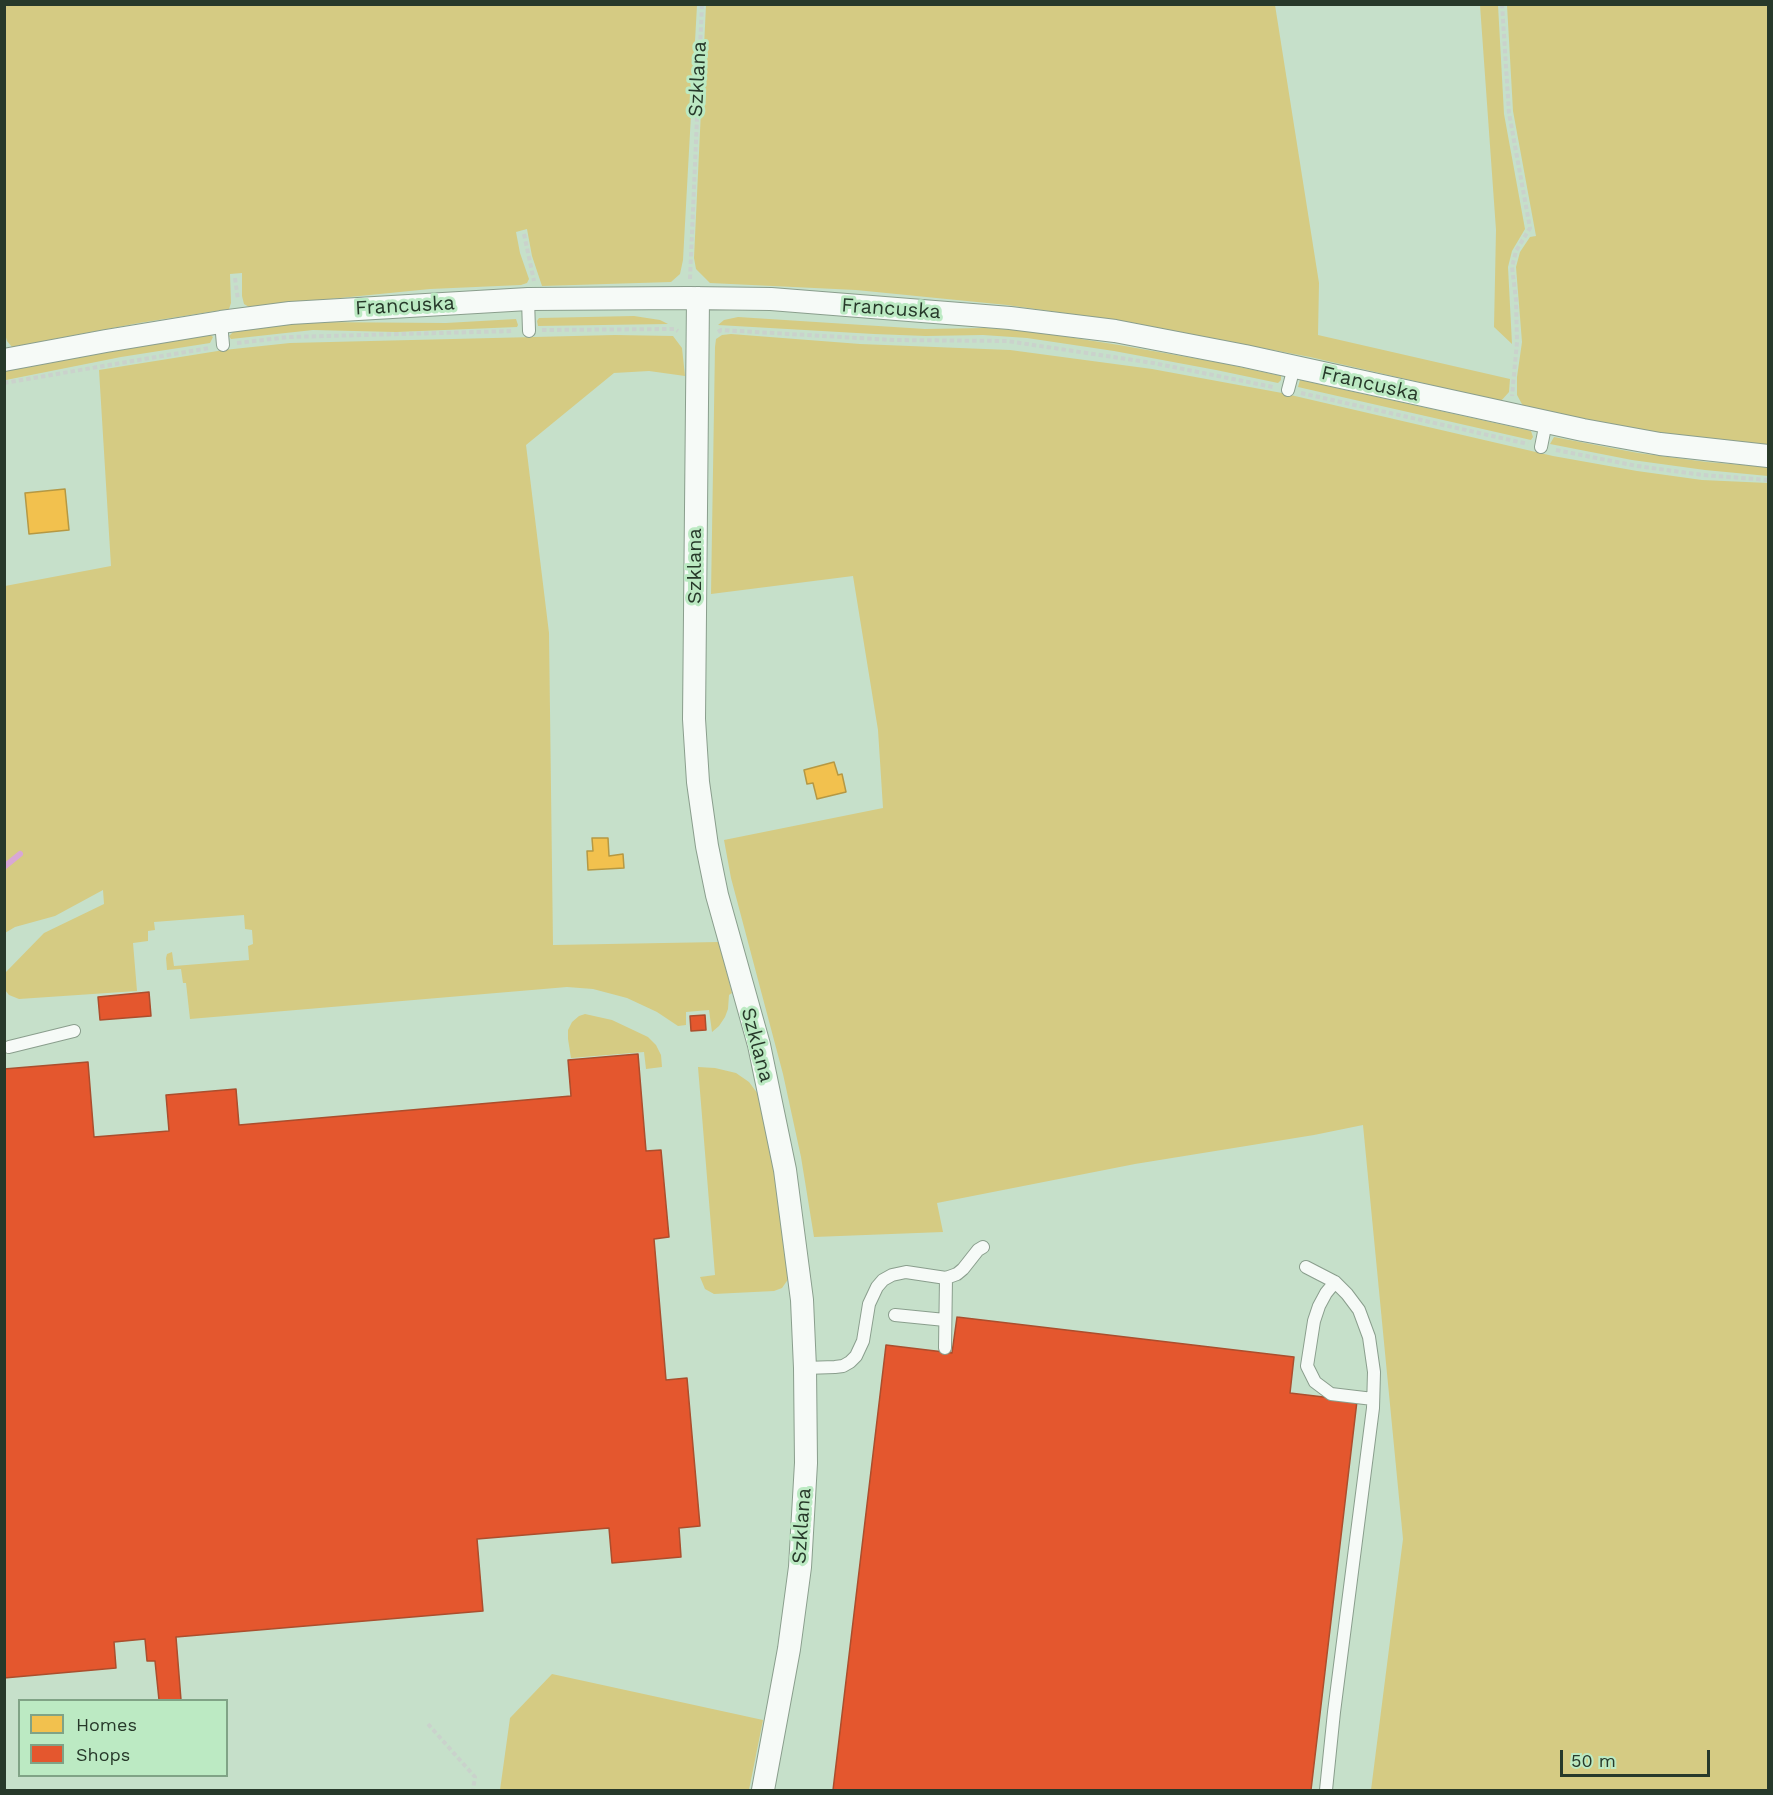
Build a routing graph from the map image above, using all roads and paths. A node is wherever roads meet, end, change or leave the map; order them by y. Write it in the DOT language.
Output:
graph roads {
  1 [pos="702,4"];
  2 [pos="1502,4"];
  3 [pos="524,234"];
  4 [pos="693,298"];
  5 [pos="531,299"];
  6 [pos="221,321"];
  7 [pos="529,331"];
  8 [pos="697,341"];
  9 [pos="223,345"];
  10 [pos="4,360"];
  11 [pos="1294,367"];
  12 [pos="4,383"];
  13 [pos="1288,390"];
  14 [pos="1509,415"];
  15 [pos="1546,422"];
  16 [pos="1541,447"];
  17 [pos="1768,456"];
  18 [pos="1768,480"];
  19 [pos="74,1030"];
  20 [pos="9,1047"];
  21 [pos="983,1247"];
  22 [pos="1306,1267"];
  23 [pos="946,1278"];
  24 [pos="1335,1282"];
  25 [pos="895,1315"];
  26 [pos="945,1320"];
  27 [pos="945,1348"];
  28 [pos="805,1368"];
  29 [pos="1373,1399"];
  30 [pos="428,1724"];
  31 [pos="473,1791"];
  32 [pos="763,1791"];
  33 [pos="1326,1791"];
  1 -- 4 [label="path, Szklana"];
  2 -- 14 [label="path"];
  3 -- 5 [label="path"];
  4 -- 5 [label="street, Francuska"];
  4 -- 8 [label="street, Szklana"];
  4 -- 11 [label="street, Francuska"];
  5 -- 6 [label="street, Francuska"];
  5 -- 7 [label="lane"];
  6 -- 9 [label="lane"];
  6 -- 10 [label="street, Francuska"];
  7 -- 8 [label="path"];
  7 -- 9 [label="path"];
  8 -- 13 [label="path"];
  8 -- 28 [label="street, Szklana"];
  9 -- 12 [label="path"];
  11 -- 13 [label="lane"];
  11 -- 14 [label="street, Francuska"];
  13 -- 16 [label="path"];
  14 -- 15 [label="street, Francuska"];
  15 -- 16 [label="lane"];
  15 -- 17 [label="street, Francuska"];
  16 -- 18 [label="path"];
  19 -- 20 [label="lane"];
  21 -- 23 [label="lane"];
  22 -- 24 [label="lane"];
  23 -- 26 [label="lane"];
  23 -- 28 [label="lane"];
  24 -- 29 [label="lane"];
  24 -- 29 [label="lane"];
  25 -- 26 [label="lane"];
  26 -- 27 [label="lane"];
  28 -- 32 [label="street, Szklana"];
  29 -- 33 [label="lane"];
  30 -- 31 [label="path"];
}
